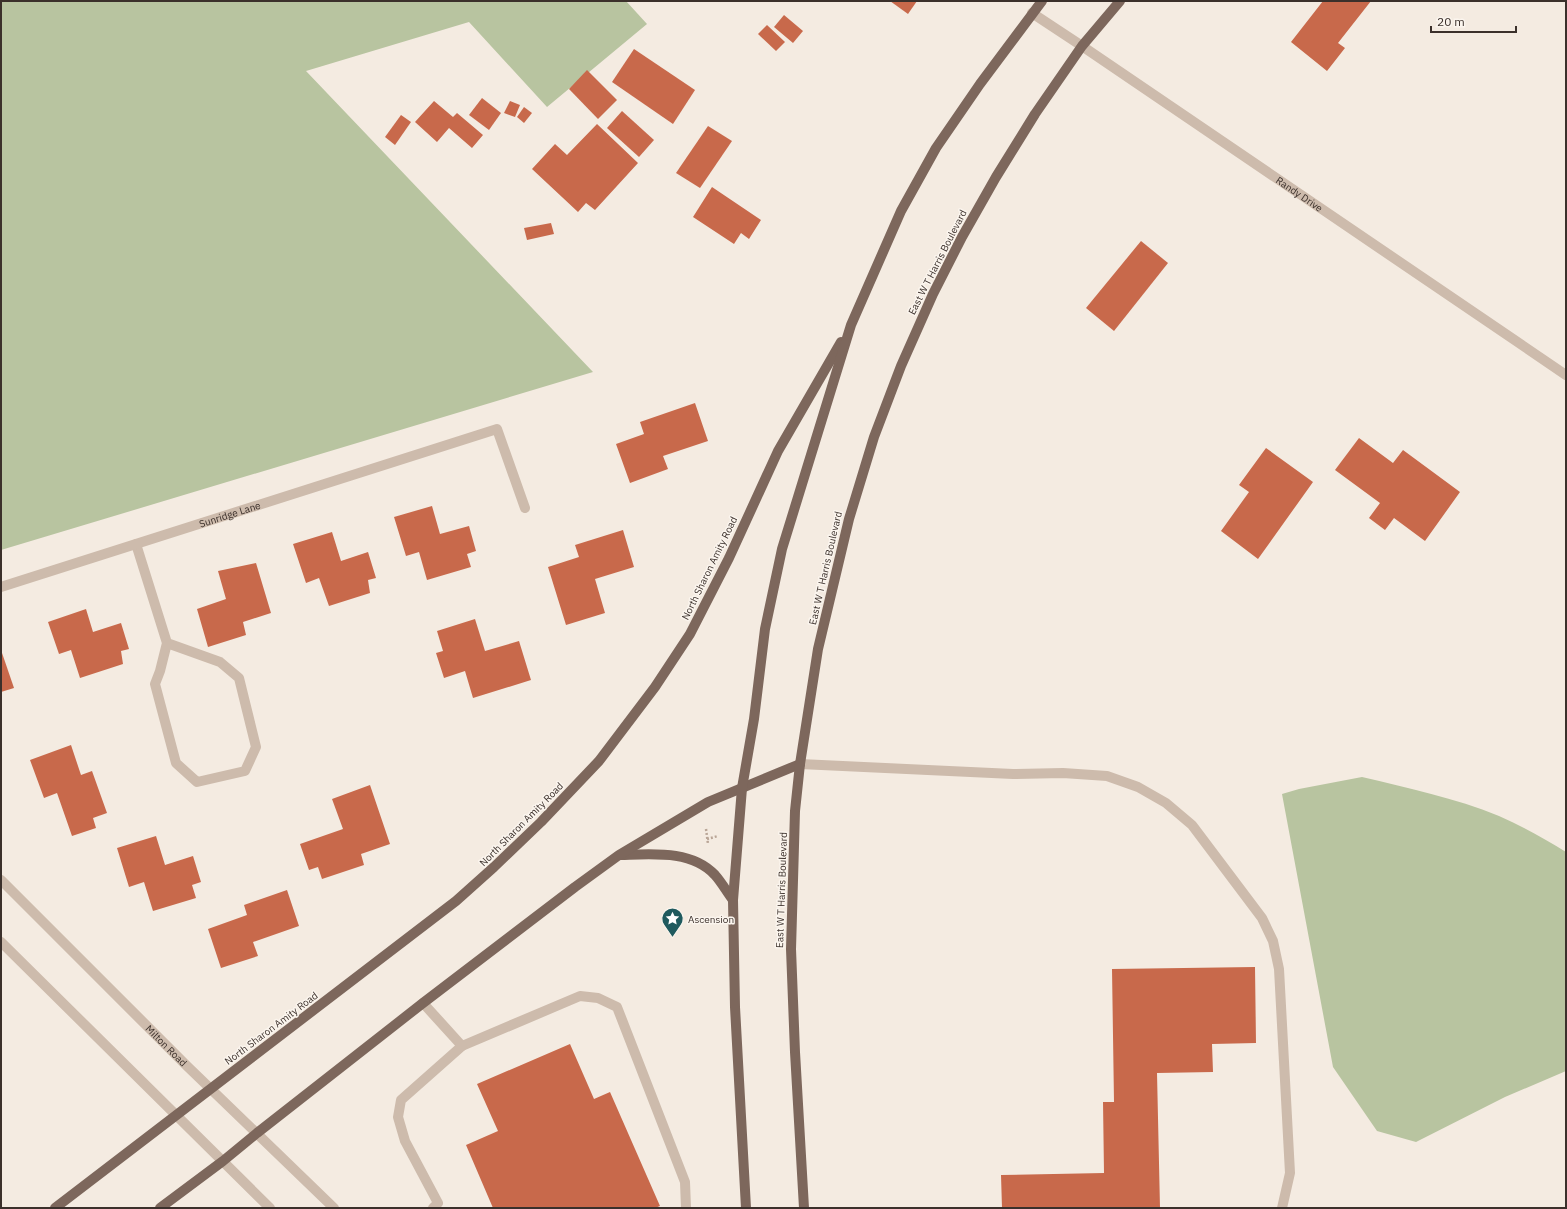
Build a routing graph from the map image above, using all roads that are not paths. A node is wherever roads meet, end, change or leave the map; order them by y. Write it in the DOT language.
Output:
graph roads {
  1 [pos="1042,1"];
  2 [pos="1120,1"];
  3 [pos="1032,13"];
  4 [pos="1082,46"];
  5 [pos="851,325"];
  6 [pos="1566,375"];
  7 [pos="525,508"];
  8 [pos="136,544"];
  9 [pos="1,587"];
  10 [pos="167,643"];
  11 [pos="800,764"];
  12 [pos="742,788"];
  13 [pos="620,855"];
  14 [pos="1,880"];
  15 [pos="733,900"];
  16 [pos="1,942"];
  17 [pos="423,1003"];
  18 [pos="462,1046"];
  19 [pos="211,1089"];
  20 [pos="175,1116"];
  21 [pos="257,1132"];
  22 [pos="223,1161"];
  23 [pos="437,1206"];
  24 [pos="55,1208"];
  25 [pos="160,1208"];
  26 [pos="270,1208"];
  27 [pos="334,1208"];
  28 [pos="686,1208"];
  29 [pos="746,1208"];
  30 [pos="804,1208"];
  31 [pos="1282,1208"];
  1 -- 3 [label="main road"];
  2 -- 4 [label="main road, East W T Harris Boulevard"];
  3 -- 4 [label="street, Randy Drive"];
  3 -- 5 [label="main road"];
  4 -- 6 [label="street, Randy Drive"];
  4 -- 11 [label="main road, East W T Harris Boulevard"];
  5 -- 12 [label="main road"];
  5 -- 19 [label="main road, North Sharon Amity Road"];
  7 -- 8 [label="street, Sunridge Lane"];
  8 -- 9 [label="street, Sunridge Lane"];
  8 -- 10 [label="street"];
  10 -- 10 [label="street"];
  11 -- 12 [label="main road"];
  11 -- 30 [label="main road, East W T Harris Boulevard"];
  11 -- 31 [label="street"];
  12 -- 13 [label="main road"];
  12 -- 15 [label="main road"];
  13 -- 15 [label="main road"];
  13 -- 17 [label="main road"];
  14 -- 19 [label="street, Milton Road"];
  15 -- 29 [label="main road"];
  16 -- 20 [label="street"];
  17 -- 18 [label="street"];
  17 -- 21 [label="main road"];
  18 -- 23 [label="street"];
  18 -- 28 [label="street"];
  19 -- 20 [label="main road, North Sharon Amity Road"];
  19 -- 21 [label="street, Milton Road"];
  20 -- 22 [label="street"];
  20 -- 24 [label="main road, North Sharon Amity Road"];
  21 -- 22 [label="main road"];
  21 -- 27 [label="street, Milton Road"];
  22 -- 25 [label="main road"];
  22 -- 26 [label="street"];
}
